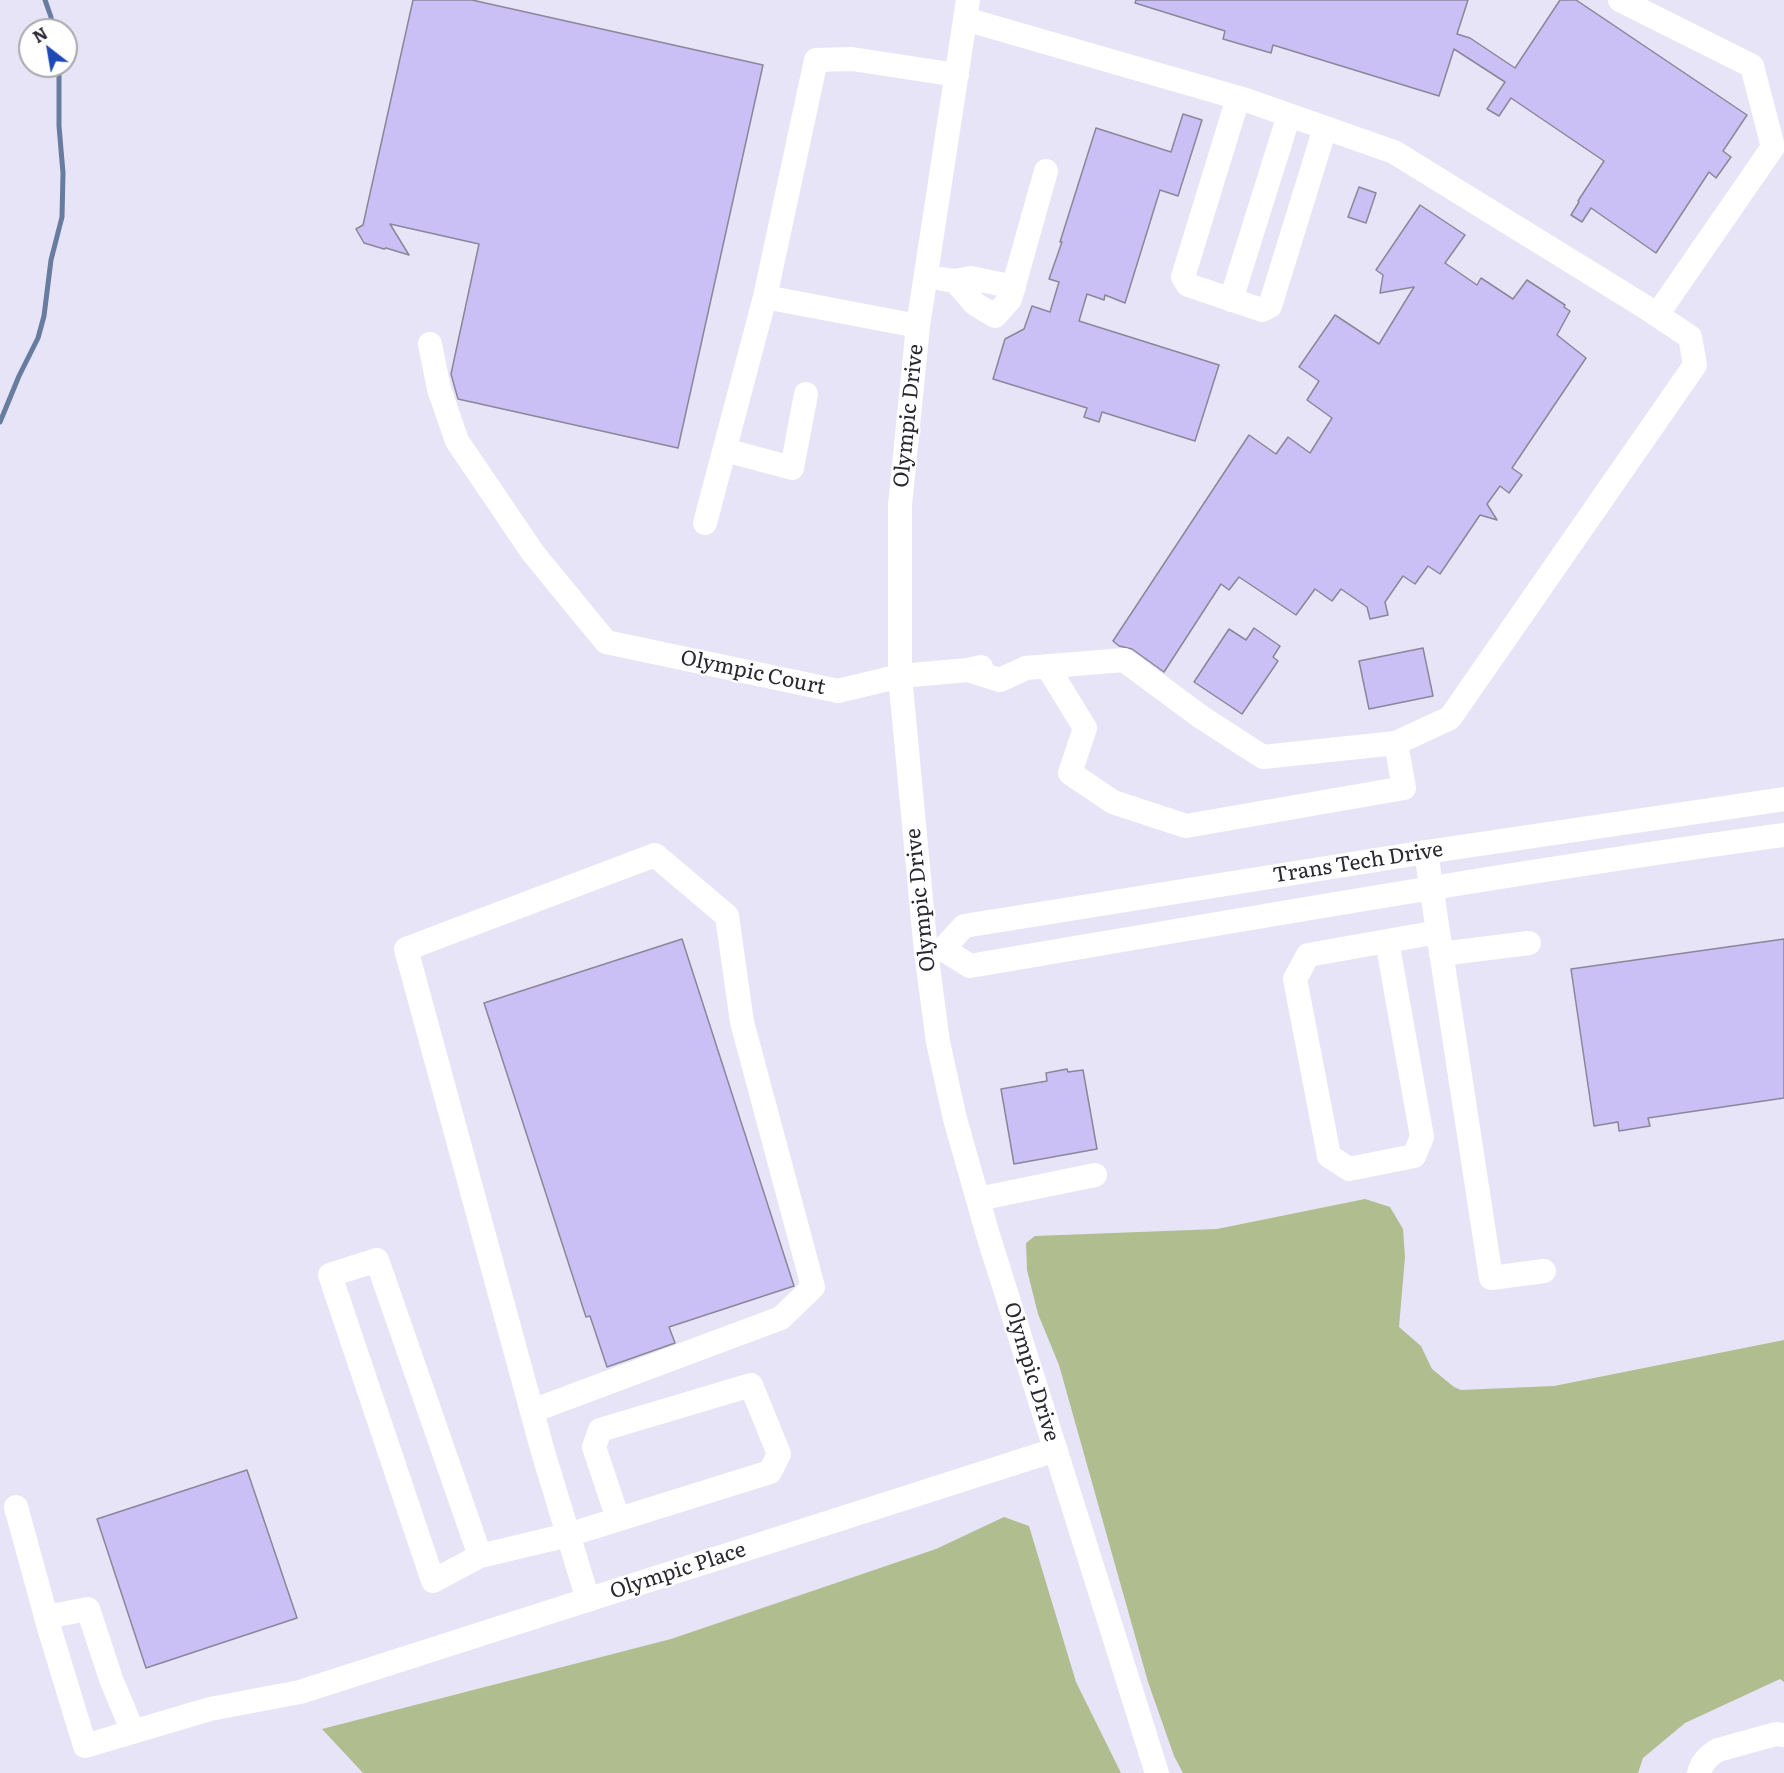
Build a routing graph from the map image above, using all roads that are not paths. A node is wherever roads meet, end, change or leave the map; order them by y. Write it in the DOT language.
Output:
graph roads {
  1 [pos="1620,0"];
  2 [pos="967,10"];
  3 [pos="957,75"];
  4 [pos="1238,98"];
  5 [pos="1289,115"];
  6 [pos="1326,128"];
  7 [pos="1046,171"];
  8 [pos="925,276"];
  9 [pos="955,281"];
  10 [pos="1014,287"];
  11 [pos="765,297"];
  12 [pos="1231,300"];
  13 [pos="1657,315"];
  14 [pos="918,326"];
  15 [pos="430,344"];
  16 [pos="806,394"];
  17 [pos="725,450"];
  18 [pos="705,523"];
  19 [pos="1037,667"];
  20 [pos="900,676"];
  21 [pos="1396,743"];
  22 [pos="1784,799"];
  23 [pos="1658,816"];
  24 [pos="1784,835"];
  25 [pos="1663,851"];
  26 [pos="1426,852"];
  27 [pos="1431,888"];
  28 [pos="1387,941"];
  29 [pos="1440,943"];
  30 [pos="1529,943"];
  31 [pos="934,950"];
  32 [pos="1095,1175"];
  33 [pos="978,1198"];
  34 [pos="1544,1271"];
  35 [pos="532,1412"];
  36 [pos="1055,1450"];
  37 [pos="16,1507"];
  38 [pos="618,1520"];
  39 [pos="568,1535"];
  40 [pos="480,1556"];
  41 [pos="588,1600"];
  42 [pos="46,1617"];
  43 [pos="133,1732"];
  44 [pos="1784,1735"];
  45 [pos="1157,1773"];
  46 [pos="1699,1773"];
  1 -- 13 [label="street"];
  2 -- 3 [label="street, Olympic Drive"];
  2 -- 4 [label="street"];
  3 -- 8 [label="street, Olympic Drive"];
  3 -- 11 [label="street"];
  4 -- 5 [label="street"];
  4 -- 12 [label="street"];
  5 -- 6 [label="street"];
  5 -- 12 [label="street"];
  6 -- 12 [label="street"];
  6 -- 13 [label="street"];
  7 -- 10 [label="street"];
  8 -- 9 [label="street"];
  8 -- 14 [label="street, Olympic Drive"];
  9 -- 10 [label="street"];
  9 -- 10 [label="street"];
  11 -- 14 [label="street"];
  11 -- 17 [label="street"];
  13 -- 21 [label="street"];
  14 -- 20 [label="street, Olympic Drive"];
  15 -- 20 [label="street, Olympic Court"];
  16 -- 17 [label="street"];
  17 -- 18 [label="street"];
  19 -- 20 [label="street, Olympic Court"];
  19 -- 21 [label="street"];
  19 -- 21 [label="street"];
  20 -- 31 [label="street, Olympic Drive"];
  22 -- 23 [label="street, Trans Tech Drive"];
  23 -- 25 [label="street"];
  23 -- 26 [label="street, Trans Tech Drive"];
  24 -- 25 [label="street, Trans Tech Drive"];
  25 -- 27 [label="street, Trans Tech Drive"];
  26 -- 27 [label="street"];
  26 -- 31 [label="street, Trans Tech Drive"];
  27 -- 29 [label="street"];
  27 -- 31 [label="street, Trans Tech Drive"];
  28 -- 28 [label="street"];
  28 -- 29 [label="street"];
  29 -- 30 [label="street"];
  29 -- 34 [label="street"];
  31 -- 33 [label="street, Olympic Drive"];
  32 -- 33 [label="street"];
  33 -- 36 [label="street, Olympic Drive"];
  35 -- 35 [label="street"];
  35 -- 39 [label="street"];
  36 -- 41 [label="street, Olympic Place"];
  36 -- 45 [label="street, Olympic Drive"];
  37 -- 42 [label="street"];
  38 -- 38 [label="street"];
  38 -- 39 [label="street"];
  39 -- 40 [label="street"];
  39 -- 41 [label="street"];
  40 -- 40 [label="street"];
  41 -- 43 [label="street, Olympic Place"];
  42 -- 43 [label="street"];
  42 -- 43 [label="street, Olympic Place"];
  44 -- 46 [label="street"];
}
